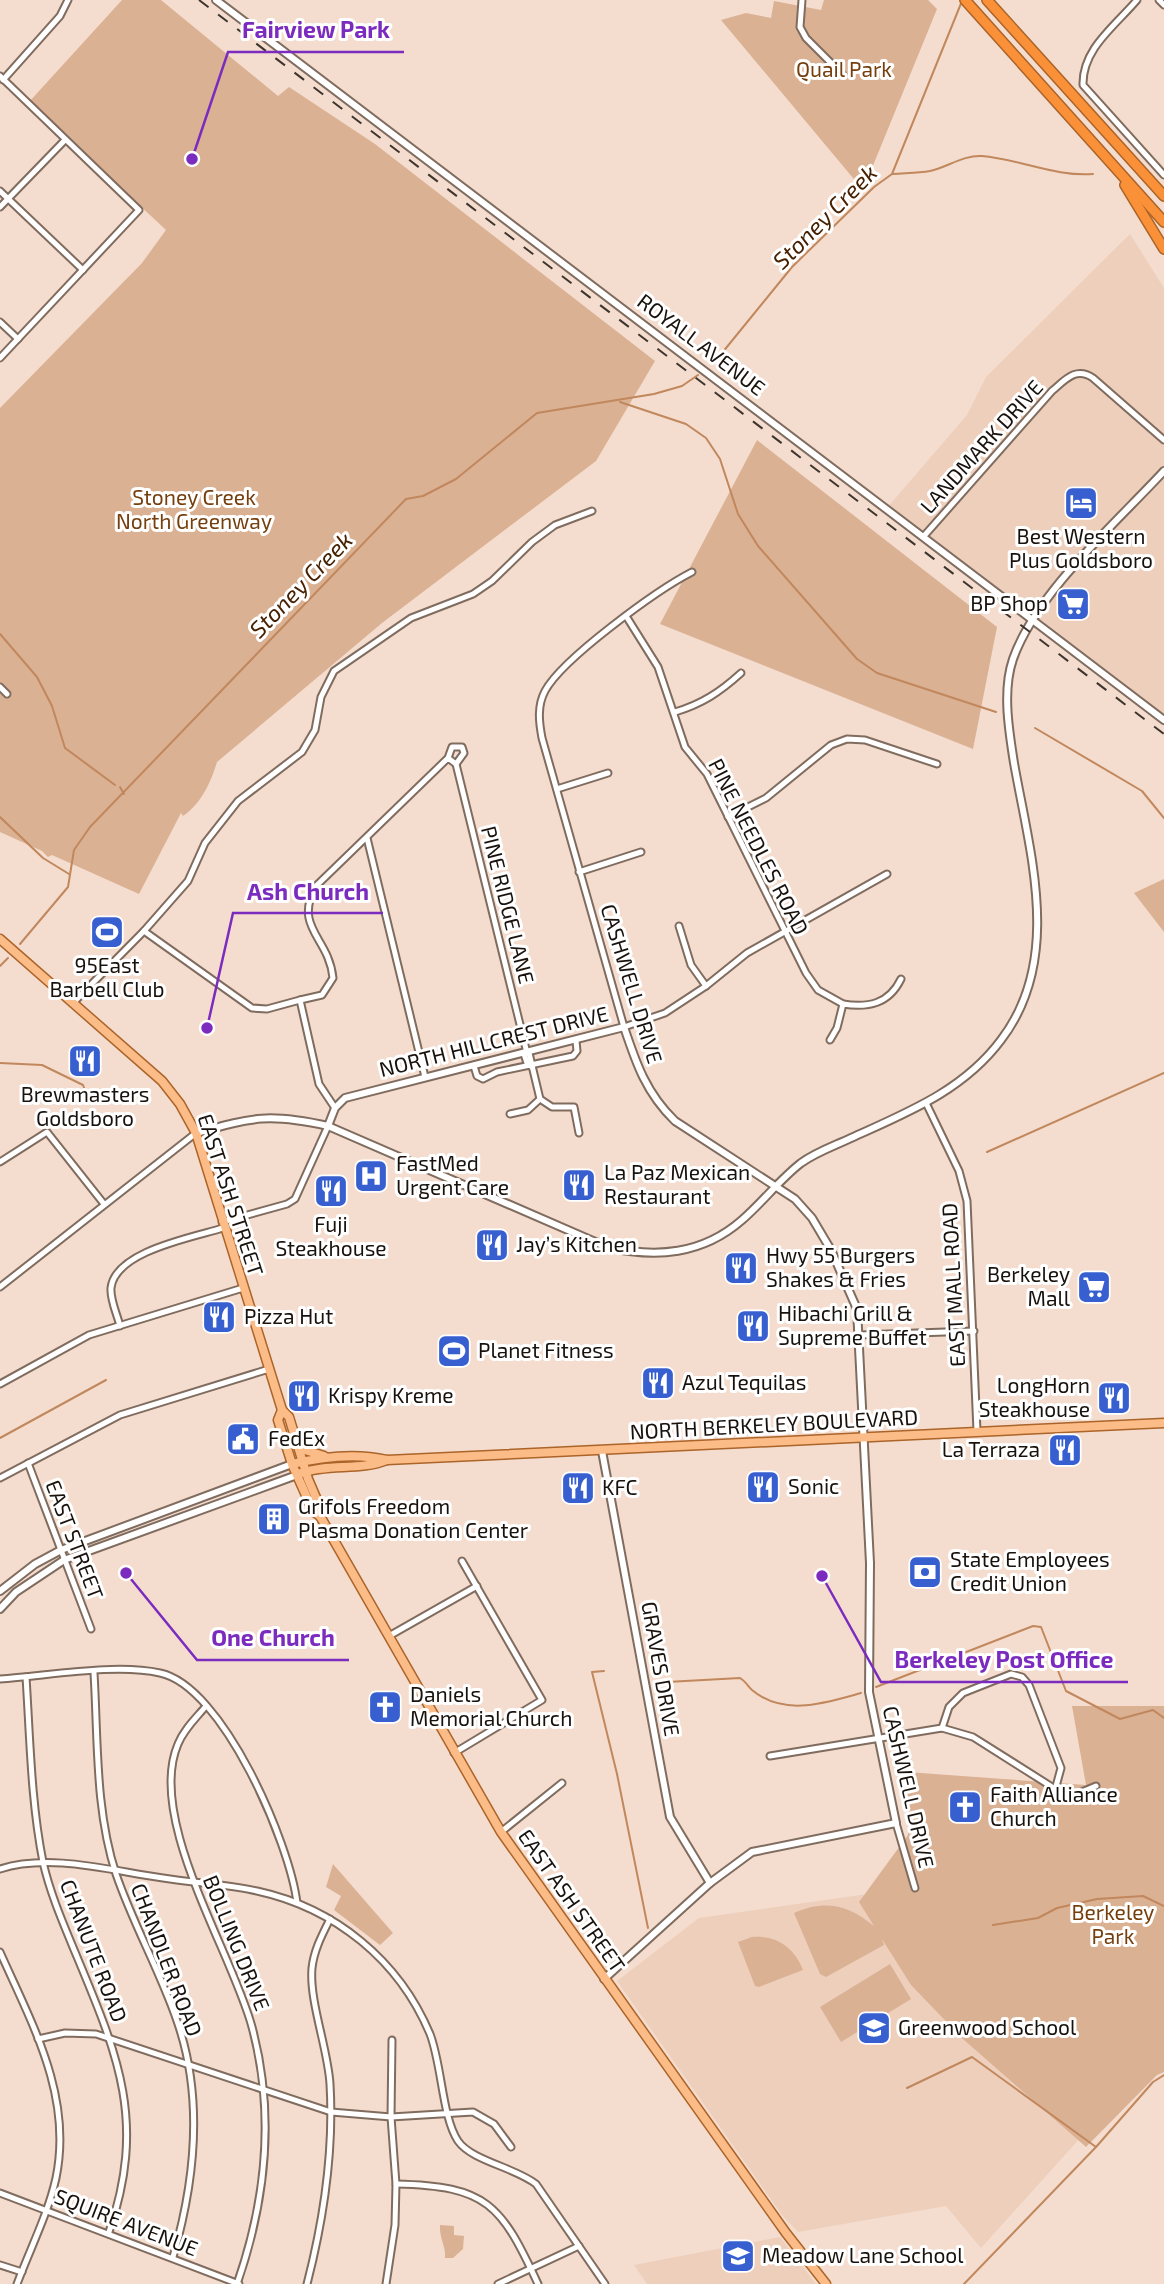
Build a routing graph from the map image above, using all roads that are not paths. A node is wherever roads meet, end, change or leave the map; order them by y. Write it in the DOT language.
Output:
graph roads {
  1 [pos="68,0"];
  2 [pos="216,0"];
  3 [pos="802,0"];
  4 [pos="965,0"];
  5 [pos="987,0"];
  6 [pos="1138,0"];
  7 [pos="1159,0"];
  8 [pos="1164,5"];
  9 [pos="843,75"];
  10 [pos="2,78"];
  11 [pos="65,140"];
  12 [pos="1100,149"];
  13 [pos="1164,175"];
  14 [pos="0,191"];
  15 [pos="1164,196"];
  16 [pos="8,198"];
  17 [pos="0,206"];
  18 [pos="1164,222"];
  19 [pos="1164,249"];
  20 [pos="83,270"];
  21 [pos="0,322"];
  22 [pos="18,339"];
  23 [pos="0,358"];
  24 [pos="1164,440"];
  25 [pos="1164,471"];
  26 [pos="592,511"];
  27 [pos="924,536"];
  28 [pos="692,572"];
  29 [pos="626,616"];
  30 [pos="1034,619"];
  31 [pos="741,673"];
  32 [pos="0,687"];
  33 [pos="7,694"];
  34 [pos="675,712"];
  35 [pos="1164,720"];
  36 [pos="448,758"];
  37 [pos="456,764"];
  38 [pos="937,764"];
  39 [pos="608,774"];
  40 [pos="557,789"];
  41 [pos="728,817"];
  42 [pos="368,838"];
  43 [pos="641,852"];
  44 [pos="579,872"];
  45 [pos="887,874"];
  46 [pos="679,926"];
  47 [pos="144,931"];
  48 [pos="785,932"];
  49 [pos="0,939"];
  50 [pos="901,979"];
  51 [pos="706,986"];
  52 [pos="300,1000"];
  53 [pos="74,1003"];
  54 [pos="843,1004"];
  55 [pos="624,1027"];
  56 [pos="831,1040"];
  57 [pos="576,1041"];
  58 [pos="527,1053"];
  59 [pos="474,1066"];
  60 [pos="532,1067"];
  61 [pos="425,1077"];
  62 [pos="540,1099"];
  63 [pos="926,1103"];
  64 [pos="335,1108"];
  65 [pos="510,1114"];
  66 [pos="328,1126"];
  67 [pos="196,1133"];
  68 [pos="579,1133"];
  69 [pos="0,1161"];
  70 [pos="776,1185"];
  71 [pos="104,1204"];
  72 [pos="223,1225"];
  73 [pos="0,1287"];
  74 [pos="243,1288"];
  75 [pos="120,1326"];
  76 [pos="974,1331"];
  77 [pos="860,1335"];
  78 [pos="269,1368"];
  79 [pos="0,1384"];
  80 [pos="282,1410"];
  81 [pos="1164,1423"];
  82 [pos="977,1431"];
  83 [pos="295,1439"];
  84 [pos="863,1439"];
  85 [pos="602,1451"];
  86 [pos="330,1458"];
  87 [pos="387,1460"];
  88 [pos="302,1462"];
  89 [pos="28,1463"];
  90 [pos="292,1464"];
  91 [pos="301,1473"];
  92 [pos="0,1478"];
  93 [pos="61,1550"];
  94 [pos="65,1560"];
  95 [pos="462,1560"];
  96 [pos="477,1586"];
  97 [pos="0,1591"];
  98 [pos="0,1609"];
  99 [pos="92,1629"];
  100 [pos="389,1636"];
  101 [pos="94,1673"];
  102 [pos="26,1677"];
  103 [pos="0,1679"];
  104 [pos="206,1706"];
  105 [pos="942,1728"];
  106 [pos="879,1738"];
  107 [pos="454,1753"];
  108 [pos="770,1756"];
  109 [pos="562,1783"];
  110 [pos="1096,1786"];
  111 [pos="1055,1790"];
  112 [pos="897,1823"];
  113 [pos="501,1832"];
  114 [pos="43,1862"];
  115 [pos="0,1869"];
  116 [pos="115,1872"];
  117 [pos="194,1883"];
  118 [pos="710,1883"];
  119 [pos="915,1888"];
  120 [pos="297,1903"];
  121 [pos="330,1919"];
  122 [pos="0,1952"];
  123 [pos="604,1979"];
  124 [pos="111,2038"];
  125 [pos="38,2039"];
  126 [pos="392,2040"];
  127 [pos="187,2064"];
  128 [pos="264,2090"];
  129 [pos="331,2112"];
  130 [pos="449,2112"];
  131 [pos="391,2117"];
  132 [pos="511,2147"];
  133 [pos="396,2183"];
  134 [pos="0,2193"];
  135 [pos="47,2208"];
  136 [pos="109,2232"];
  137 [pos="579,2246"];
  138 [pos="173,2257"];
  139 [pos="0,2264"];
  140 [pos="531,2269"];
  141 [pos="22,2272"];
  142 [pos="17,2284"];
  143 [pos="238,2284"];
  144 [pos="307,2284"];
  145 [pos="386,2284"];
  146 [pos="498,2284"];
  147 [pos="538,2284"];
  148 [pos="605,2284"];
  149 [pos="826,2284"];
  1 -- 10 [label="street"];
  2 -- 27 [label="street, ROYALL AVENUE"];
  3 -- 9 [label="street"];
  4 -- 12 [label="highway"];
  5 -- 15 [label="highway"];
  6 -- 13 [label="street"];
  7 -- 8 [label="street"];
  10 -- 11 [label="street"];
  11 -- 16 [label="street"];
  11 -- 20 [label="street"];
  12 -- 18 [label="highway"];
  12 -- 19 [label="highway"];
  14 -- 16 [label="street"];
  16 -- 17 [label="street"];
  16 -- 20 [label="street"];
  20 -- 22 [label="street"];
  21 -- 22 [label="street"];
  22 -- 23 [label="street"];
  24 -- 27 [label="street, LANDMARK DRIVE"];
  25 -- 30 [label="street"];
  26 -- 47 [label="street"];
  27 -- 30 [label="street, ROYALL AVENUE"];
  28 -- 29 [label="street, CASHWELL DRIVE"];
  29 -- 34 [label="street, PINE NEEDLES ROAD"];
  29 -- 40 [label="street, CASHWELL DRIVE"];
  30 -- 35 [label="street, ROYALL AVENUE"];
  30 -- 63 [label="street"];
  31 -- 34 [label="street"];
  32 -- 33 [label="street"];
  34 -- 41 [label="street, PINE NEEDLES ROAD"];
  36 -- 37 [label="street"];
  36 -- 37 [label="street, PINE RIDGE LANE"];
  36 -- 42 [label="street"];
  37 -- 58 [label="street, PINE RIDGE LANE"];
  38 -- 41 [label="street"];
  39 -- 40 [label="street"];
  40 -- 44 [label="street, CASHWELL DRIVE"];
  41 -- 48 [label="street, PINE NEEDLES ROAD"];
  42 -- 52 [label="street"];
  42 -- 61 [label="street"];
  43 -- 44 [label="street"];
  44 -- 55 [label="street, CASHWELL DRIVE"];
  45 -- 48 [label="street, NORTH HILLCREST DRIVE"];
  46 -- 51 [label="street"];
  47 -- 52 [label="street"];
  47 -- 53 [label="street"];
  48 -- 51 [label="street, NORTH HILLCREST DRIVE"];
  48 -- 54 [label="street, PINE NEEDLES ROAD"];
  49 -- 53 [label="main road, EAST ASH STREET"];
  50 -- 54 [label="street"];
  51 -- 55 [label="street, NORTH HILLCREST DRIVE"];
  52 -- 64 [label="street"];
  53 -- 67 [label="main road, EAST ASH STREET"];
  54 -- 56 [label="street"];
  55 -- 57 [label="street, NORTH HILLCREST DRIVE"];
  55 -- 70 [label="street, CASHWELL DRIVE"];
  57 -- 58 [label="street, NORTH HILLCREST DRIVE"];
  57 -- 60 [label="street"];
  58 -- 59 [label="street, NORTH HILLCREST DRIVE"];
  58 -- 60 [label="street, PINE RIDGE LANE"];
  59 -- 60 [label="street"];
  59 -- 61 [label="street, NORTH HILLCREST DRIVE"];
  60 -- 62 [label="street, PINE RIDGE LANE"];
  61 -- 64 [label="street, NORTH HILLCREST DRIVE"];
  62 -- 65 [label="street"];
  62 -- 68 [label="street"];
  63 -- 70 [label="street"];
  63 -- 76 [label="street, EAST MALL ROAD"];
  64 -- 66 [label="street"];
  66 -- 67 [label="street"];
  66 -- 70 [label="street"];
  66 -- 72 [label="street"];
  67 -- 71 [label="street"];
  67 -- 72 [label="main road, EAST ASH STREET"];
  69 -- 71 [label="street"];
  70 -- 77 [label="street, CASHWELL DRIVE"];
  71 -- 73 [label="street"];
  72 -- 74 [label="main road, EAST ASH STREET"];
  72 -- 75 [label="street"];
  74 -- 75 [label="street"];
  74 -- 78 [label="main road, EAST ASH STREET"];
  75 -- 79 [label="street"];
  76 -- 77 [label="street"];
  76 -- 82 [label="street, EAST MALL ROAD"];
  77 -- 84 [label="street, CASHWELL DRIVE"];
  78 -- 80 [label="main road, EAST ASH STREET"];
  78 -- 89 [label="street"];
  80 -- 83 [label="main road, EAST ASH STREET"];
  80 -- 90 [label="main road, EAST ASH STREET"];
  81 -- 82 [label="main road, NORTH BERKELEY BOULEVARD"];
  82 -- 84 [label="main road, NORTH BERKELEY BOULEVARD"];
  83 -- 86 [label="main road"];
  83 -- 88 [label="main road, EAST ASH STREET"];
  84 -- 85 [label="main road, NORTH BERKELEY BOULEVARD"];
  84 -- 106 [label="street, CASHWELL DRIVE"];
  85 -- 87 [label="main road, NORTH BERKELEY BOULEVARD"];
  85 -- 118 [label="street, GRAVES DRIVE"];
  86 -- 87 [label="main road, NORTH BERKELEY BOULEVARD"];
  86 -- 88 [label="main road, NORTH BERKELEY BOULEVARD"];
  87 -- 91 [label="main road, NORTH BERKELEY BOULEVARD"];
  88 -- 90 [label="main road, NORTH BERKELEY BOULEVARD"];
  88 -- 91 [label="main road, EAST ASH STREET"];
  89 -- 92 [label="street"];
  89 -- 93 [label="street, EAST STREET"];
  90 -- 91 [label="main road, EAST ASH STREET"];
  90 -- 93 [label="street"];
  91 -- 94 [label="street"];
  91 -- 100 [label="main road, EAST ASH STREET"];
  93 -- 94 [label="street, EAST STREET"];
  93 -- 97 [label="street"];
  94 -- 98 [label="street"];
  94 -- 99 [label="street, EAST STREET"];
  95 -- 96 [label="street"];
  96 -- 100 [label="street"];
  96 -- 107 [label="street"];
  100 -- 107 [label="main road, EAST ASH STREET"];
  101 -- 102 [label="street"];
  101 -- 104 [label="street"];
  101 -- 116 [label="street, CHANDLER ROAD"];
  102 -- 103 [label="street"];
  102 -- 114 [label="street, CHANUTE ROAD"];
  104 -- 117 [label="street, BOLLING DRIVE"];
  104 -- 120 [label="street"];
  105 -- 106 [label="street"];
  105 -- 111 [label="street"];
  105 -- 111 [label="street"];
  106 -- 108 [label="street"];
  106 -- 112 [label="street, CASHWELL DRIVE"];
  107 -- 113 [label="main road, EAST ASH STREET"];
  109 -- 113 [label="street"];
  110 -- 111 [label="street"];
  112 -- 118 [label="street"];
  112 -- 119 [label="street, CASHWELL DRIVE"];
  113 -- 123 [label="main road, EAST ASH STREET"];
  114 -- 115 [label="street"];
  114 -- 116 [label="street"];
  114 -- 124 [label="street, CHANUTE ROAD"];
  116 -- 117 [label="street"];
  116 -- 127 [label="street, CHANDLER ROAD"];
  117 -- 120 [label="street"];
  117 -- 128 [label="street, BOLLING DRIVE"];
  118 -- 123 [label="street"];
  120 -- 121 [label="street"];
  121 -- 129 [label="street"];
  121 -- 130 [label="street"];
  122 -- 125 [label="street"];
  123 -- 149 [label="main road, EAST ASH STREET"];
  124 -- 125 [label="street"];
  124 -- 127 [label="street"];
  124 -- 136 [label="street, CHANUTE ROAD"];
  125 -- 135 [label="street"];
  126 -- 131 [label="street"];
  127 -- 128 [label="street"];
  127 -- 138 [label="street, CHANDLER ROAD"];
  128 -- 129 [label="street"];
  128 -- 143 [label="street, BOLLING DRIVE"];
  129 -- 131 [label="street"];
  129 -- 144 [label="street"];
  130 -- 131 [label="street"];
  130 -- 132 [label="street"];
  130 -- 137 [label="street"];
  131 -- 133 [label="street"];
  133 -- 140 [label="street"];
  133 -- 145 [label="street"];
  134 -- 135 [label="street, SQUIRE AVENUE"];
  135 -- 136 [label="street, SQUIRE AVENUE"];
  135 -- 141 [label="street"];
  136 -- 138 [label="street, SQUIRE AVENUE"];
  137 -- 140 [label="street"];
  137 -- 148 [label="street"];
  138 -- 143 [label="street, SQUIRE AVENUE"];
  139 -- 141 [label="street"];
  140 -- 146 [label="street"];
  140 -- 147 [label="street"];
  141 -- 142 [label="street"];
}
